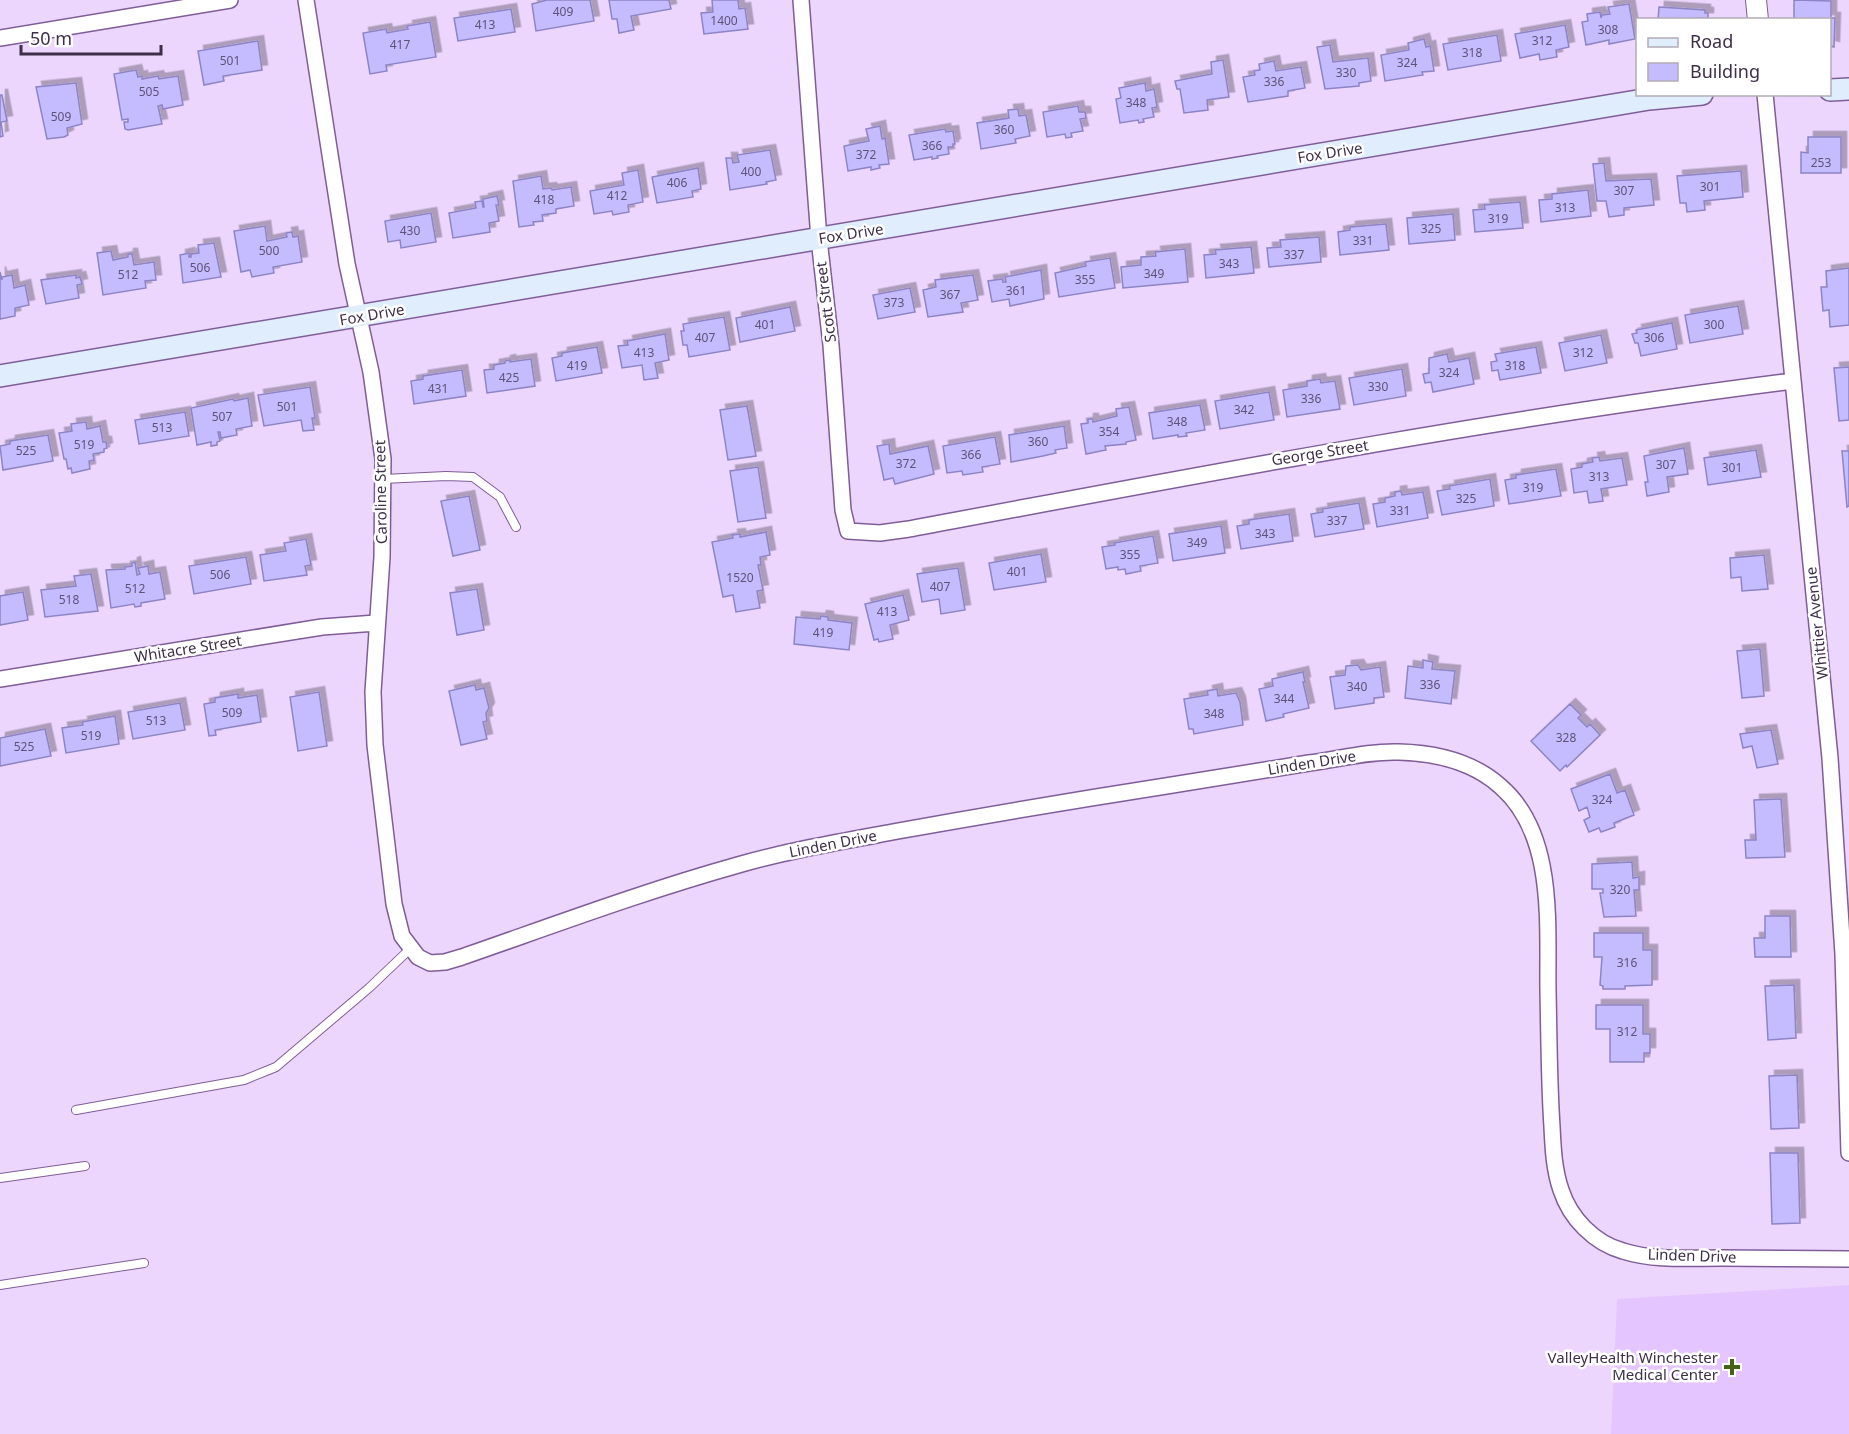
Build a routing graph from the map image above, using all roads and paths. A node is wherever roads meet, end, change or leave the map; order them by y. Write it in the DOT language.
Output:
graph roads {
  1 [pos="230,0"];
  2 [pos="306,0"];
  3 [pos="801,0"];
  4 [pos="1756,0"];
  5 [pos="1758,18"];
  6 [pos="0,38"];
  7 [pos="1849,89"];
  8 [pos="1831,90"];
  9 [pos="1681,96"];
  10 [pos="1765,96"];
  11 [pos="819,239"];
  12 [pos="359,317"];
  13 [pos="0,376"];
  14 [pos="1793,381"];
  15 [pos="383,479"];
  16 [pos="516,527"];
  17 [pos="848,531"];
  18 [pos="376,623"];
  19 [pos="0,678"];
  20 [pos="410,949"];
  21 [pos="76,1110"];
  22 [pos="1849,1153"];
  23 [pos="85,1166"];
  24 [pos="0,1178"];
  25 [pos="1849,1259"];
  26 [pos="144,1263"];
  27 [pos="0,1285"];
  1 -- 6 [label="street"];
  2 -- 12 [label="street, Caroline Street"];
  3 -- 11 [label="street, Scott Street"];
  4 -- 5 [label="street"];
  7 -- 8 [label="main road"];
  9 -- 11 [label="main road, Fox Drive"];
  10 -- 14 [label="street, Whittier Avenue"];
  11 -- 12 [label="main road, Fox Drive"];
  11 -- 17 [label="street, Scott Street"];
  12 -- 13 [label="main road, Fox Drive"];
  12 -- 15 [label="street, Caroline Street"];
  14 -- 17 [label="street, George Street"];
  14 -- 22 [label="street, Whittier Avenue"];
  15 -- 16 [label="lane"];
  15 -- 18 [label="street, Caroline Street"];
  18 -- 19 [label="street, Whitacre Street"];
  18 -- 20 [label="street, Caroline Street"];
  20 -- 21 [label="lane"];
  20 -- 25 [label="street, Linden Drive"];
  23 -- 24 [label="lane"];
  26 -- 27 [label="lane"];
}
